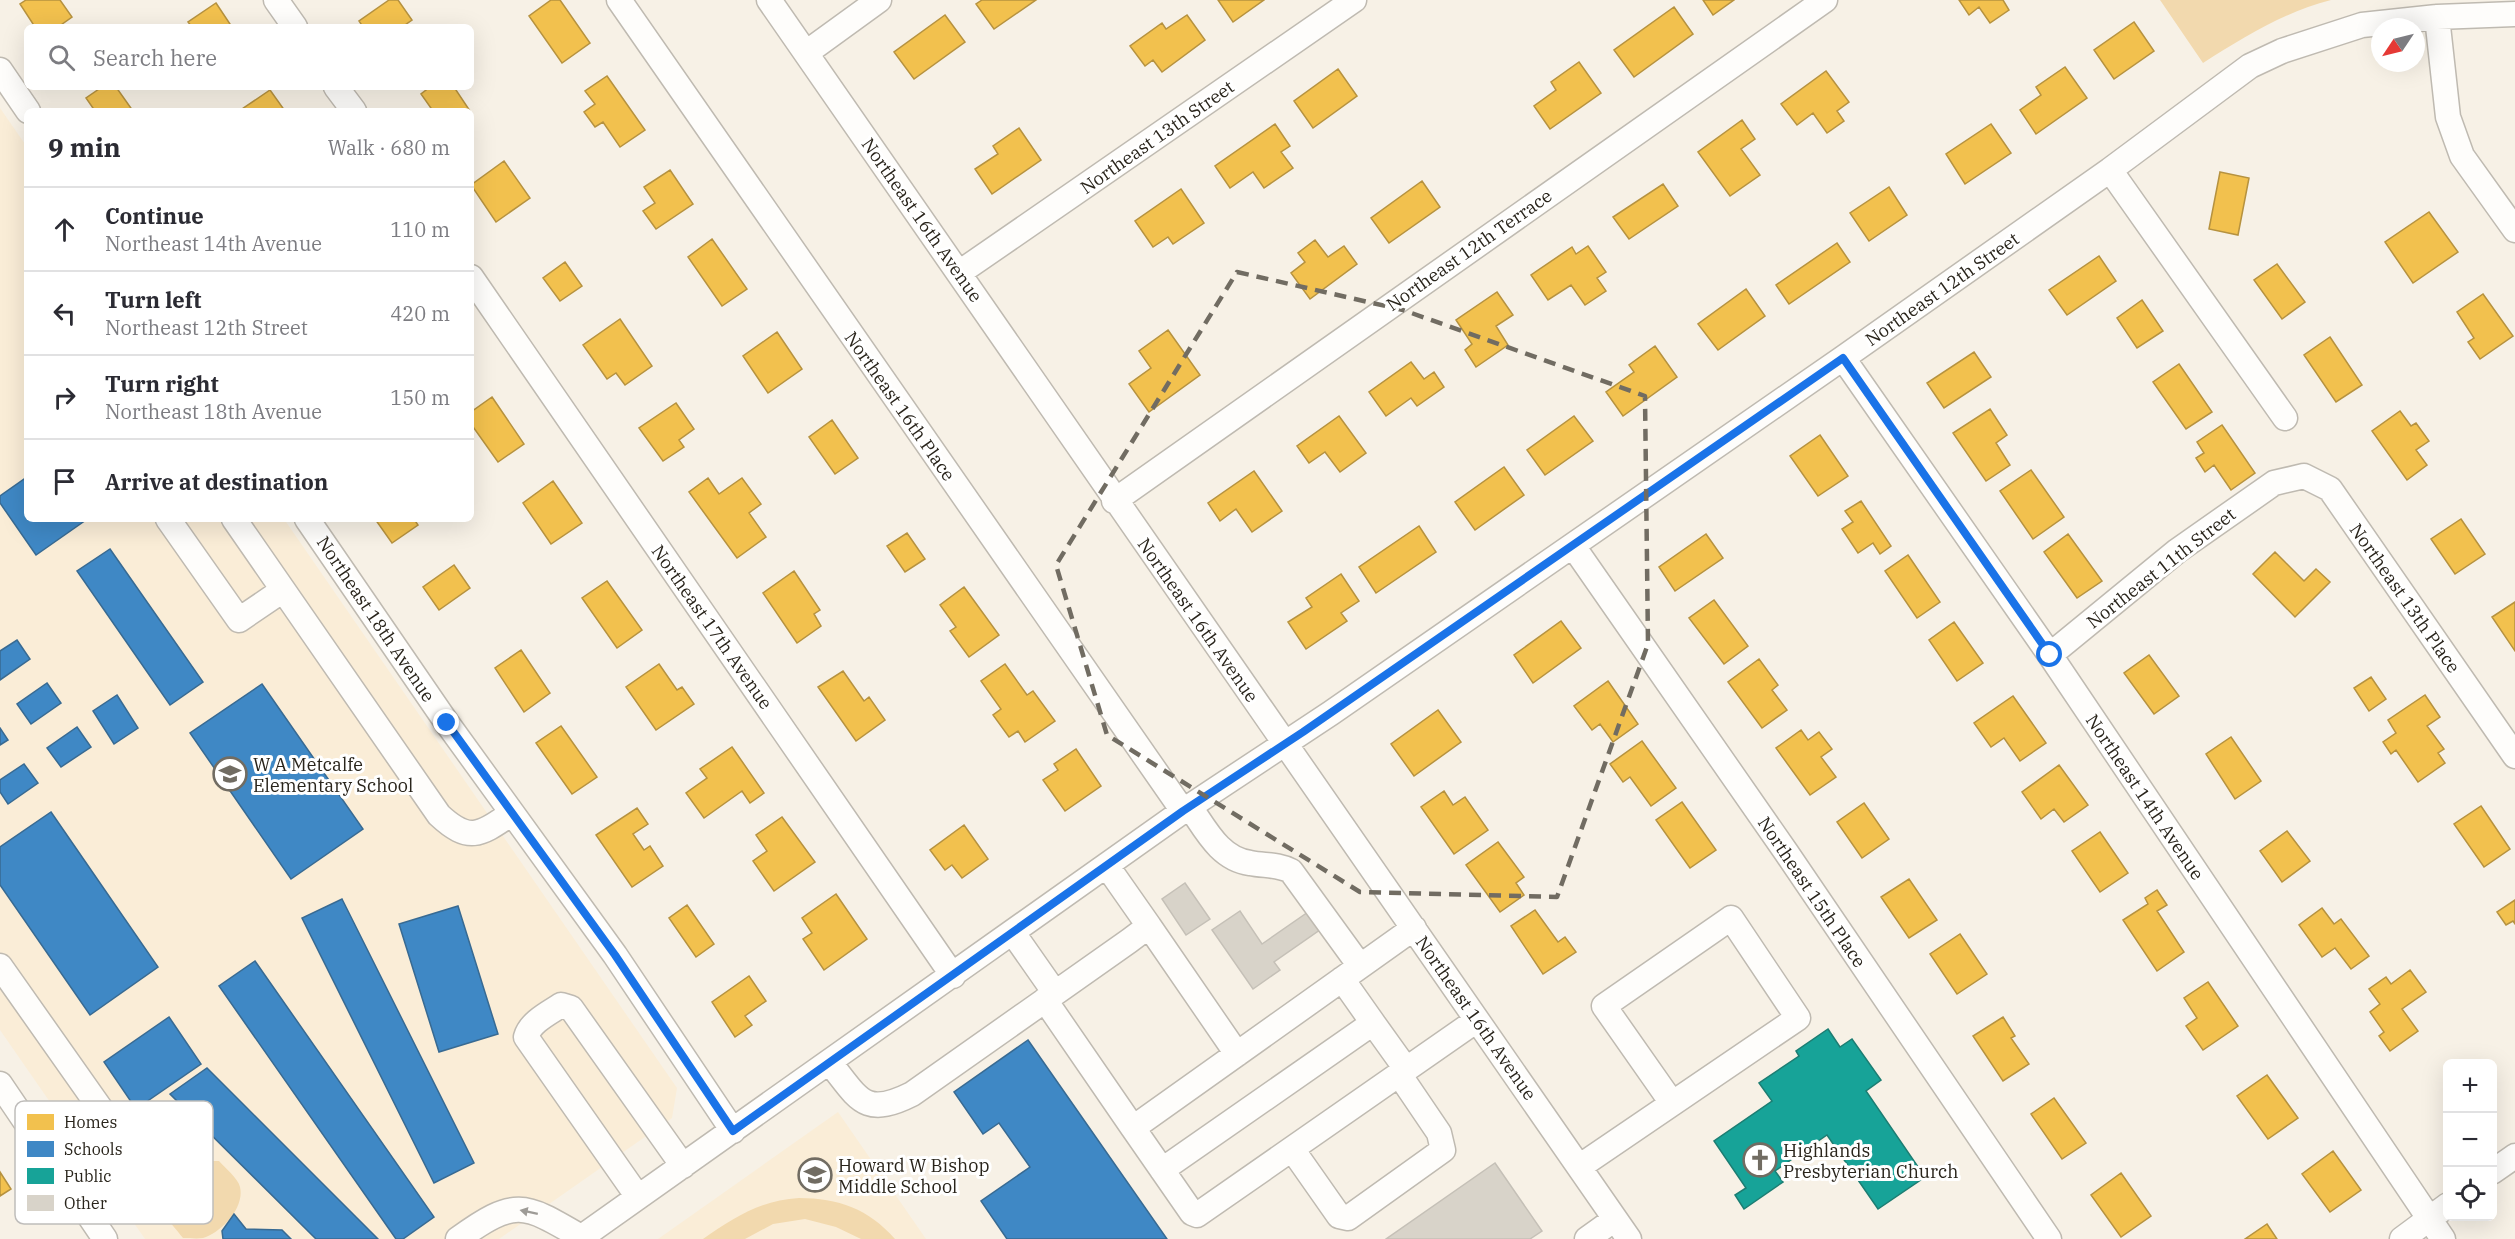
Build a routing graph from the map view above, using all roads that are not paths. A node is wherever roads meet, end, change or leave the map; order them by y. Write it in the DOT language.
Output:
graph roads {
  1 [pos="276,0"];
  2 [pos="619,0"];
  3 [pos="769,0"];
  4 [pos="879,0"];
  5 [pos="1354,0"];
  6 [pos="1825,0"];
  7 [pos="2515,14"];
  8 [pos="2437,17"];
  9 [pos="293,24"];
  10 [pos="806,53"];
  11 [pos="0,69"];
  12 [pos="338,90"];
  13 [pos="26,108"];
  14 [pos="352,108"];
  15 [pos="2110,170"];
  16 [pos="2515,230"];
  17 [pos="959,273"];
  18 [pos="474,281"];
  19 [pos="1843,358"];
  20 [pos="2284,418"];
  21 [pos="2274,483"];
  22 [pos="1114,501"];
  23 [pos="170,522"];
  24 [pos="236,522"];
  25 [pos="310,522"];
  26 [pos="1573,546"];
  27 [pos="283,590"];
  28 [pos="2050,655"];
  29 [pos="1285,744"];
  30 [pos="2515,756"];
  31 [pos="1187,809"];
  32 [pos="512,813"];
  33 [pos="1107,866"];
  34 [pos="1149,926"];
  35 [pos="1414,928"];
  36 [pos="1013,933"];
  37 [pos="0,966"];
  38 [pos="1351,973"];
  39 [pos="953,976"];
  40 [pos="1050,997"];
  41 [pos="1477,1020"];
  42 [pos="1373,1023"];
  43 [pos="1237,1054"];
  44 [pos="830,1063"];
  45 [pos="1402,1072"];
  46 [pos="0,1084"];
  47 [pos="95,1101"];
  48 [pos="1672,1103"];
  49 [pos="15,1106"];
  50 [pos="1133,1128"];
  51 [pos="733,1131"];
  52 [pos="1292,1149"];
  53 [pos="2515,1156"];
  54 [pos="683,1166"];
  55 [pos="1579,1167"];
  56 [pos="2497,1169"];
  57 [pos="1162,1170"];
  58 [pos="638,1197"];
  59 [pos="2438,1212"];
  60 [pos="1615,1219"];
  61 [pos="95,1224"];
  62 [pos="580,1238"];
  63 [pos="105,1239"];
  64 [pos="458,1239"];
  65 [pos="1587,1239"];
  66 [pos="1629,1239"];
  67 [pos="2049,1239"];
  68 [pos="2402,1239"];
  69 [pos="2443,1239"];
  1 -- 9 [label="street"];
  2 -- 31 [label="street, Northeast 16th Place"];
  3 -- 10 [label="street, Northeast 16th Avenue"];
  4 -- 10 [label="street"];
  5 -- 17 [label="street, Northeast 13th Street"];
  6 -- 22 [label="street, Northeast 12th Terrace"];
  7 -- 8 [label="street, Northeast 12th Street"];
  8 -- 15 [label="street, Northeast 12th Street"];
  8 -- 16 [label="street"];
  10 -- 17 [label="street, Northeast 16th Avenue"];
  11 -- 13 [label="street"];
  12 -- 14 [label="street"];
  15 -- 19 [label="street, Northeast 12th Street"];
  15 -- 20 [label="street"];
  17 -- 22 [label="street, Northeast 16th Avenue"];
  18 -- 39 [label="street, Northeast 17th Avenue"];
  19 -- 26 [label="street, Northeast 12th Street"];
  19 -- 28 [label="street, Northeast 14th Avenue"];
  21 -- 28 [label="street, Northeast 11th Street"];
  21 -- 30 [label="street, Northeast 13th Place"];
  22 -- 29 [label="street, Northeast 16th Avenue"];
  23 -- 27 [label="street"];
  24 -- 27 [label="street"];
  25 -- 32 [label="street, Northeast 18th Avenue"];
  26 -- 29 [label="street, Northeast 12th Street"];
  26 -- 67 [label="street, Northeast 15th Place"];
  27 -- 32 [label="street"];
  28 -- 59 [label="street, Northeast 14th Avenue"];
  29 -- 31 [label="street, Northeast 12th Street"];
  29 -- 35 [label="street, Northeast 16th Avenue"];
  31 -- 33 [label="street, Northeast 12th Street"];
  31 -- 38 [label="street, Northeast 16th Place"];
  32 -- 51 [label="street, Northeast 18th Avenue"];
  33 -- 34 [label="street"];
  33 -- 36 [label="street, Northeast 12th Street"];
  34 -- 40 [label="street"];
  34 -- 43 [label="street"];
  35 -- 38 [label="street"];
  35 -- 41 [label="street, Northeast 16th Avenue"];
  36 -- 39 [label="street, Northeast 12th Street"];
  36 -- 40 [label="street"];
  37 -- 47 [label="street"];
  38 -- 42 [label="street, Northeast 16th Place"];
  38 -- 43 [label="street"];
  39 -- 44 [label="street, Northeast 12th Street"];
  40 -- 44 [label="street"];
  40 -- 50 [label="street"];
  41 -- 45 [label="street"];
  41 -- 55 [label="street, Northeast 16th Avenue"];
  42 -- 45 [label="street, Northeast 16th Place"];
  42 -- 57 [label="street"];
  43 -- 50 [label="street"];
  44 -- 51 [label="street, Northeast 12th Street"];
  45 -- 52 [label="street"];
  45 -- 52 [label="street, Northeast 16th Place"];
  46 -- 49 [label="street"];
  48 -- 48 [label="street"];
  48 -- 55 [label="street"];
  50 -- 57 [label="street"];
  51 -- 54 [label="street, Northeast 12th Street"];
  52 -- 57 [label="street"];
  53 -- 56 [label="street"];
  54 -- 58 [label="street, Northeast 12th Street"];
  54 -- 58 [label="street"];
  55 -- 60 [label="street, Northeast 16th Avenue"];
  58 -- 62 [label="street, Northeast 12th Street"];
  59 -- 68 [label="street"];
  59 -- 69 [label="street, Northeast 14th Avenue"];
  60 -- 65 [label="street"];
  60 -- 66 [label="street, Northeast 16th Avenue"];
  61 -- 63 [label="street"];
  62 -- 64 [label="street, one-way"];
}
